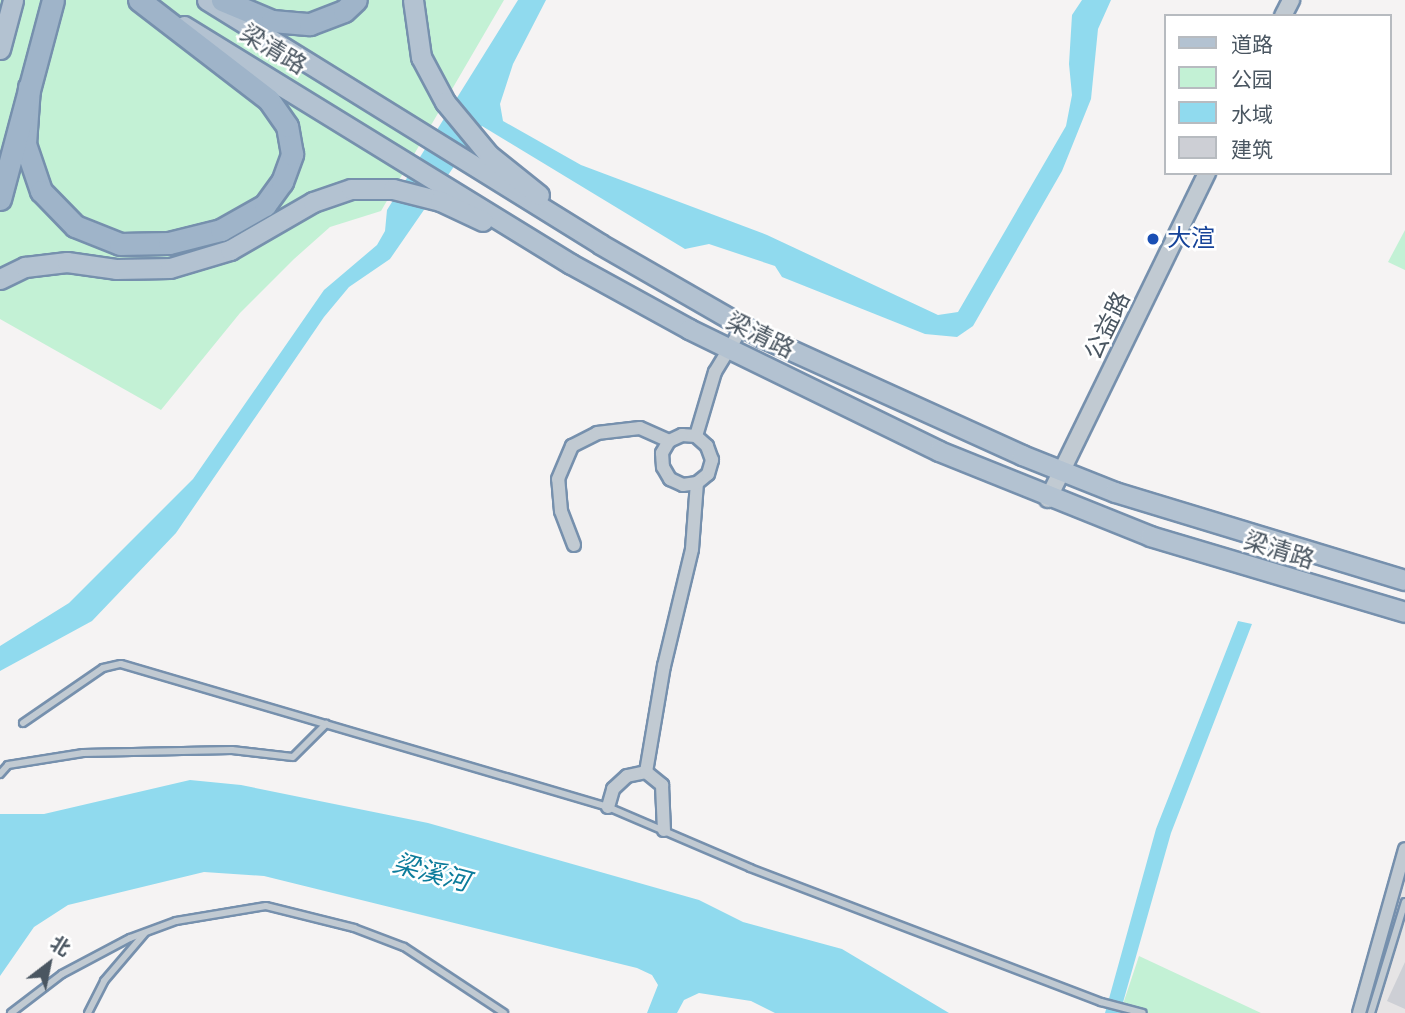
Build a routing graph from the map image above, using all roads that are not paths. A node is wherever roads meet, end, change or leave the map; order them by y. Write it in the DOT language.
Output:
graph roads {
  1 [pos="13,0"];
  2 [pos="53,0"];
  3 [pos="140,0"];
  4 [pos="207,0"];
  5 [pos="222,0"];
  6 [pos="356,0"];
  7 [pos="413,0"];
  8 [pos="0,49"];
  9 [pos="29,87"];
  10 [pos="483,162"];
  11 [pos="1206,175"];
  12 [pos="0,199"];
  13 [pos="554,254"];
  14 [pos="0,279"];
  15 [pos="743,326"];
  16 [pos="730,349"];
  17 [pos="696,436"];
  18 [pos="670,442"];
  19 [pos="1063,471"];
  20 [pos="696,484"];
  21 [pos="1048,499"];
  22 [pos="574,545"];
  23 [pos="1405,580"];
  24 [pos="1405,612"];
  25 [pos="23,723"];
  26 [pos="326,724"];
  27 [pos="646,772"];
  28 [pos="0,774"];
  29 [pos="608,807"];
  30 [pos="664,830"];
  31 [pos="1405,849"];
  32 [pos="1405,902"];
  33 [pos="147,931"];
  34 [pos="11,1013"];
  35 [pos="88,1013"];
  36 [pos="504,1013"];
  37 [pos="1143,1013"];
  38 [pos="1359,1013"];
  39 [pos="1371,1013"];
  1 -- 8 [label="main road"];
  2 -- 9 [label="highway"];
  3 -- 9 [label="highway"];
  3 -- 13 [label="main road, 梁清路"];
  4 -- 10 [label="main road, 梁清路"];
  5 -- 6 [label="highway"];
  7 -- 10 [label="main road"];
  9 -- 12 [label="highway"];
  10 -- 15 [label="main road, 梁清路"];
  11 -- 19 [label="street, 公益路"];
  13 -- 14 [label="main road"];
  13 -- 16 [label="main road, 梁清路"];
  15 -- 16 [label="street"];
  15 -- 19 [label="main road, 梁清路"];
  16 -- 17 [label="street"];
  16 -- 21 [label="main road, 梁清路"];
  17 -- 18 [label="street"];
  17 -- 20 [label="street"];
  18 -- 20 [label="street"];
  18 -- 22 [label="street"];
  19 -- 21 [label="street, 公益路"];
  19 -- 23 [label="main road, 梁清路"];
  20 -- 27 [label="street"];
  21 -- 24 [label="main road, 梁清路"];
  25 -- 26 [label="lane"];
  26 -- 28 [label="lane"];
  26 -- 29 [label="lane"];
  27 -- 29 [label="street"];
  27 -- 30 [label="street"];
  29 -- 30 [label="lane"];
  30 -- 37 [label="lane"];
  31 -- 38 [label="street"];
  32 -- 39 [label="lane"];
  33 -- 34 [label="lane"];
  33 -- 35 [label="lane"];
  33 -- 36 [label="lane"];
}
